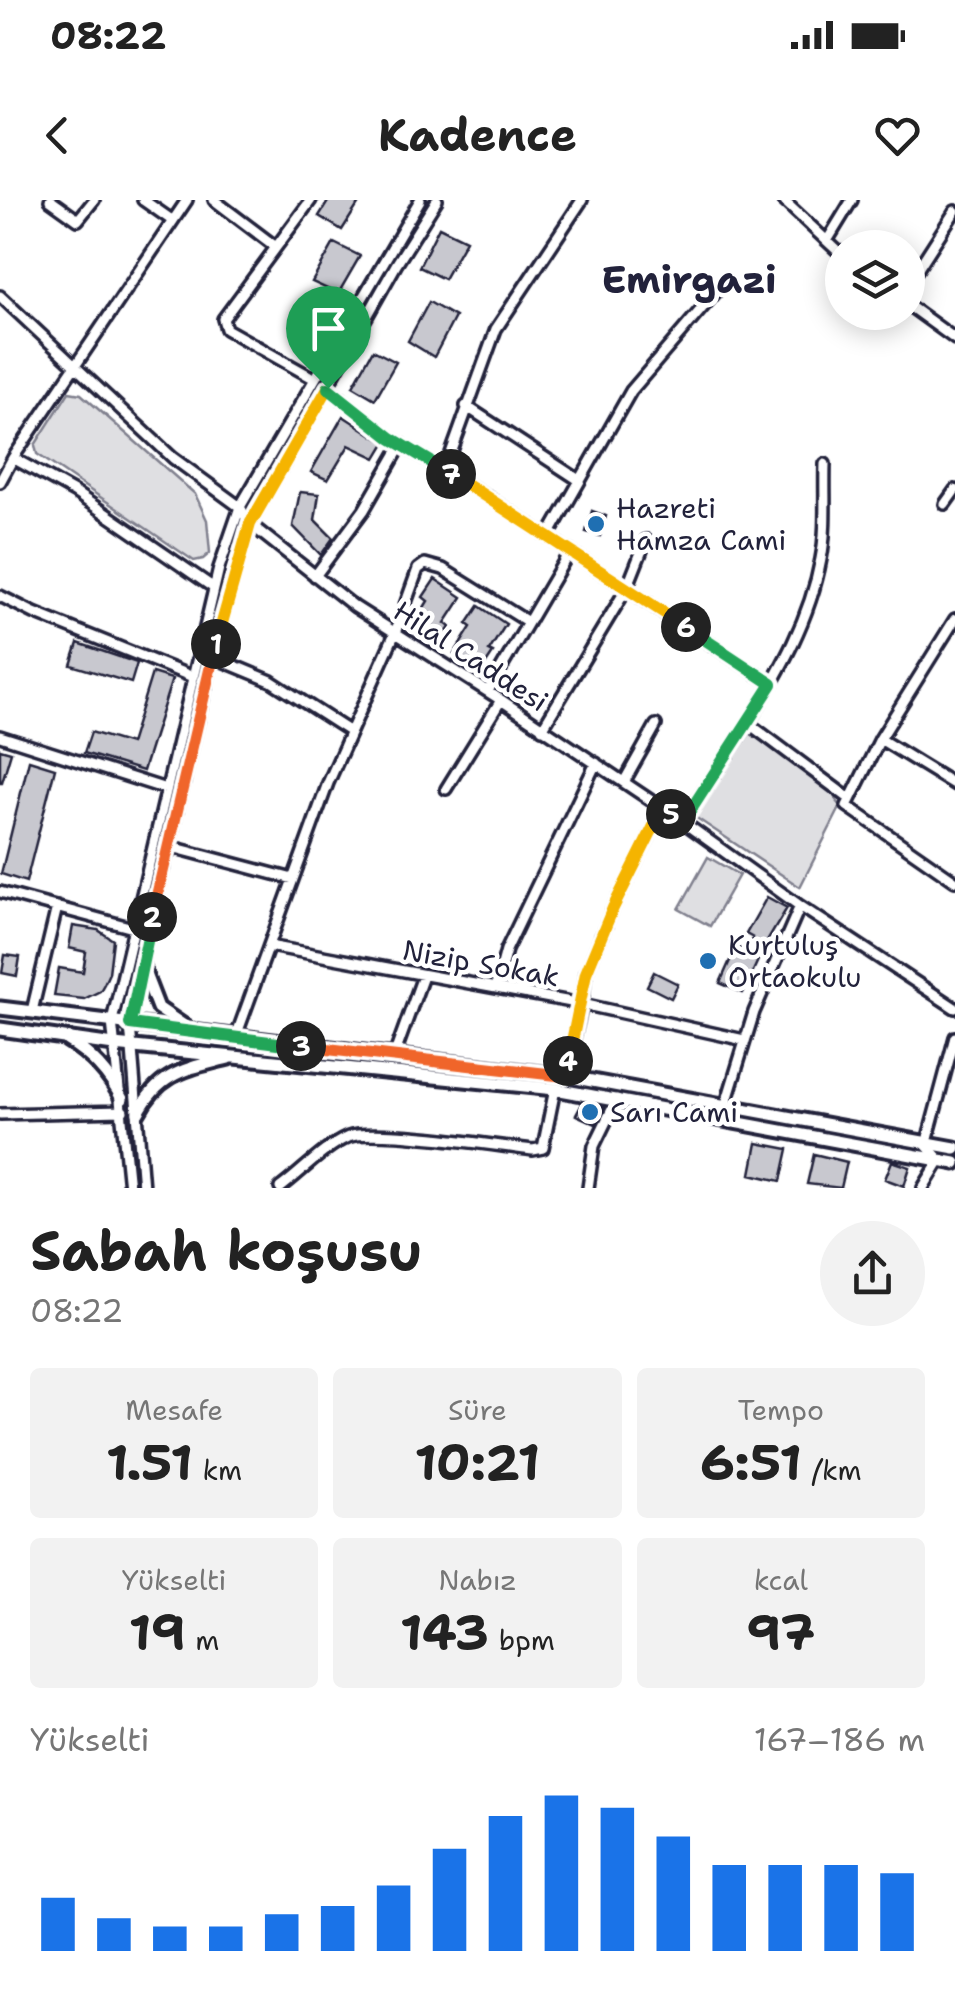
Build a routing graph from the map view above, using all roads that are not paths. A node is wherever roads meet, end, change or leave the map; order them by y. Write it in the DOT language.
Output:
graph roads {
  1 [pos="50,200"];
  2 [pos="94,200"];
  3 [pos="143,200"];
  4 [pos="187,200"];
  5 [pos="214,200"];
  6 [pos="311,200"];
  7 [pos="420,200"];
  8 [pos="438,200"];
  9 [pos="582,200"];
  10 [pos="783,200"];
  11 [pos="852,200"];
  12 [pos="955,211"];
  13 [pos="174,222"];
  14 [pos="834,230"];
  15 [pos="825,239"];
  16 [pos="276,247"];
  17 [pos="925,258"];
  18 [pos="716,292"];
  19 [pos="0,296"];
  20 [pos="925,317"];
  21 [pos="955,339"];
  22 [pos="73,368"];
  23 [pos="315,379"];
  24 [pos="328,388"];
  25 [pos="466,406"];
  26 [pos="402,444"];
  27 [pos="13,458"];
  28 [pos="825,464"];
  29 [pos="445,470"];
  30 [pos="579,480"];
  31 [pos="0,482"];
  32 [pos="955,490"];
  33 [pos="945,504"];
  34 [pos="240,507"];
  35 [pos="250,524"];
  36 [pos="548,536"];
  37 [pos="646,540"];
  38 [pos="570,551"];
  39 [pos="316,576"];
  40 [pos="214,588"];
  41 [pos="627,588"];
  42 [pos="0,596"];
  43 [pos="955,619"];
  44 [pos="528,622"];
  45 [pos="395,633"];
  46 [pos="213,656"];
  47 [pos="193,677"];
  48 [pos="772,684"];
  49 [pos="488,691"];
  50 [pos="501,700"];
  51 [pos="748,723"];
  52 [pos="656,725"];
  53 [pos="542,728"];
  54 [pos="349,731"];
  55 [pos="0,736"];
  56 [pos="880,739"];
  57 [pos="596,763"];
  58 [pos="624,782"];
  59 [pos="955,785"];
  60 [pos="166,789"];
  61 [pos="446,789"];
  62 [pos="850,799"];
  63 [pos="663,808"];
  64 [pos="683,822"];
  65 [pos="168,846"];
  66 [pos="293,880"];
  67 [pos="955,880"];
  68 [pos="0,892"];
  69 [pos="800,906"];
  70 [pos="58,907"];
  71 [pos="133,928"];
  72 [pos="268,946"];
  73 [pos="141,964"];
  74 [pos="423,976"];
  75 [pos="496,987"];
  76 [pos="582,1004"];
  77 [pos="0,1008"];
  78 [pos="955,1008"];
  79 [pos="32,1012"];
  80 [pos="112,1021"];
  81 [pos="130,1024"];
  82 [pos="0,1029"];
  83 [pos="200,1034"];
  84 [pos="53,1035"];
  85 [pos="955,1037"];
  86 [pos="235,1039"];
  87 [pos="744,1040"];
  88 [pos="114,1045"];
  89 [pos="131,1046"];
  90 [pos="240,1055"];
  91 [pos="394,1056"];
  92 [pos="565,1076"];
  93 [pos="555,1088"];
  94 [pos="617,1099"];
  95 [pos="122,1105"];
  96 [pos="725,1106"];
  97 [pos="138,1113"];
  98 [pos="0,1114"];
  99 [pos="926,1145"];
  100 [pos="955,1148"];
  101 [pos="940,1160"];
  102 [pos="955,1163"];
  103 [pos="129,1188"];
  104 [pos="143,1188"];
  105 [pos="280,1188"];
  106 [pos="588,1188"];
  107 [pos="922,1188"];
  1 -- 2 [label="street"];
  3 -- 13 [label="street"];
  4 -- 13 [label="street"];
  5 -- 16 [label="street"];
  6 -- 16 [label="street"];
  7 -- 23 [label="street"];
  8 -- 24 [label="street"];
  9 -- 25 [label="street"];
  10 -- 15 [label="street"];
  11 -- 14 [label="street"];
  12 -- 17 [label="street"];
  13 -- 22 [label="street"];
  16 -- 23 [label="street"];
  18 -- 30 [label="street"];
  19 -- 22 [label="street, Hilal Caddesi"];
  20 -- 21 [label="street"];
  22 -- 27 [label="street"];
  22 -- 34 [label="street, Hilal Caddesi"];
  23 -- 34 [label="street"];
  24 -- 26 [label="street"];
  24 -- 35 [label="street"];
  25 -- 29 [label="street"];
  25 -- 30 [label="street"];
  26 -- 29 [label="street"];
  26 -- 39 [label="street"];
  27 -- 31 [label="street"];
  27 -- 40 [label="street"];
  28 -- 48 [label="street"];
  29 -- 36 [label="street"];
  30 -- 36 [label="street"];
  32 -- 33 [label="street"];
  34 -- 35 [label="street, Hilal Caddesi"];
  34 -- 40 [label="street"];
  35 -- 39 [label="street, Hilal Caddesi"];
  35 -- 46 [label="street"];
  36 -- 38 [label="street"];
  37 -- 41 [label="street"];
  38 -- 41 [label="street"];
  38 -- 44 [label="street"];
  39 -- 45 [label="street, Hilal Caddesi"];
  40 -- 47 [label="street"];
  41 -- 48 [label="street"];
  41 -- 53 [label="street"];
  42 -- 47 [label="street"];
  43 -- 56 [label="street"];
  44 -- 45 [label="street"];
  44 -- 49 [label="street"];
  45 -- 49 [label="street, Hilal Caddesi"];
  45 -- 54 [label="street"];
  46 -- 54 [label="street"];
  46 -- 65 [label="street"];
  47 -- 60 [label="street"];
  48 -- 51 [label="street"];
  49 -- 50 [label="street, Hilal Caddesi"];
  50 -- 53 [label="street, Hilal Caddesi"];
  50 -- 61 [label="street"];
  51 -- 62 [label="street"];
  51 -- 64 [label="street"];
  52 -- 58 [label="street"];
  53 -- 57 [label="street, Hilal Caddesi"];
  54 -- 66 [label="street"];
  55 -- 60 [label="street"];
  56 -- 59 [label="street"];
  56 -- 62 [label="street"];
  57 -- 58 [label="street, Hilal Caddesi"];
  57 -- 75 [label="street"];
  58 -- 63 [label="street, Hilal Caddesi"];
  60 -- 71 [label="street"];
  62 -- 67 [label="street"];
  63 -- 64 [label="street, Hilal Caddesi"];
  63 -- 76 [label="street"];
  64 -- 69 [label="street, Hilal Caddesi"];
  65 -- 66 [label="street"];
  65 -- 73 [label="street"];
  66 -- 72 [label="street"];
  68 -- 70 [label="street"];
  69 -- 78 [label="street, Hilal Caddesi"];
  69 -- 87 [label="street"];
  70 -- 71 [label="street"];
  70 -- 79 [label="street"];
  71 -- 80 [label="street"];
  72 -- 74 [label="street, Nizip Sokak"];
  72 -- 86 [label="street"];
  73 -- 81 [label="street"];
  73 -- 83 [label="main road"];
  74 -- 75 [label="street, Nizip Sokak"];
  74 -- 91 [label="street"];
  75 -- 76 [label="street, Nizip Sokak"];
  76 -- 87 [label="street, Nizip Sokak"];
  76 -- 92 [label="street"];
  77 -- 79 [label="main road"];
  79 -- 80 [label="main road"];
  80 -- 81 [label="main road"];
  80 -- 88 [label="street"];
  81 -- 83 [label="main road"];
  81 -- 89 [label="street"];
  82 -- 84 [label="main road"];
  83 -- 86 [label="main road"];
  84 -- 88 [label="main road"];
  84 -- 95 [label="main road"];
  85 -- 99 [label="street"];
  86 -- 91 [label="main road"];
  87 -- 96 [label="street"];
  88 -- 89 [label="main road"];
  88 -- 95 [label="street"];
  89 -- 90 [label="main road"];
  89 -- 97 [label="street"];
  90 -- 93 [label="main road"];
  90 -- 97 [label="main road"];
  91 -- 92 [label="main road"];
  92 -- 96 [label="main road"];
  93 -- 94 [label="main road"];
  93 -- 105 [label="street"];
  94 -- 101 [label="main road"];
  94 -- 106 [label="street"];
  95 -- 98 [label="street"];
  95 -- 103 [label="street"];
  96 -- 99 [label="main road"];
  97 -- 104 [label="street"];
  99 -- 100 [label="main road"];
  99 -- 101 [label="street"];
  101 -- 102 [label="main road"];
  101 -- 107 [label="street"];
}
